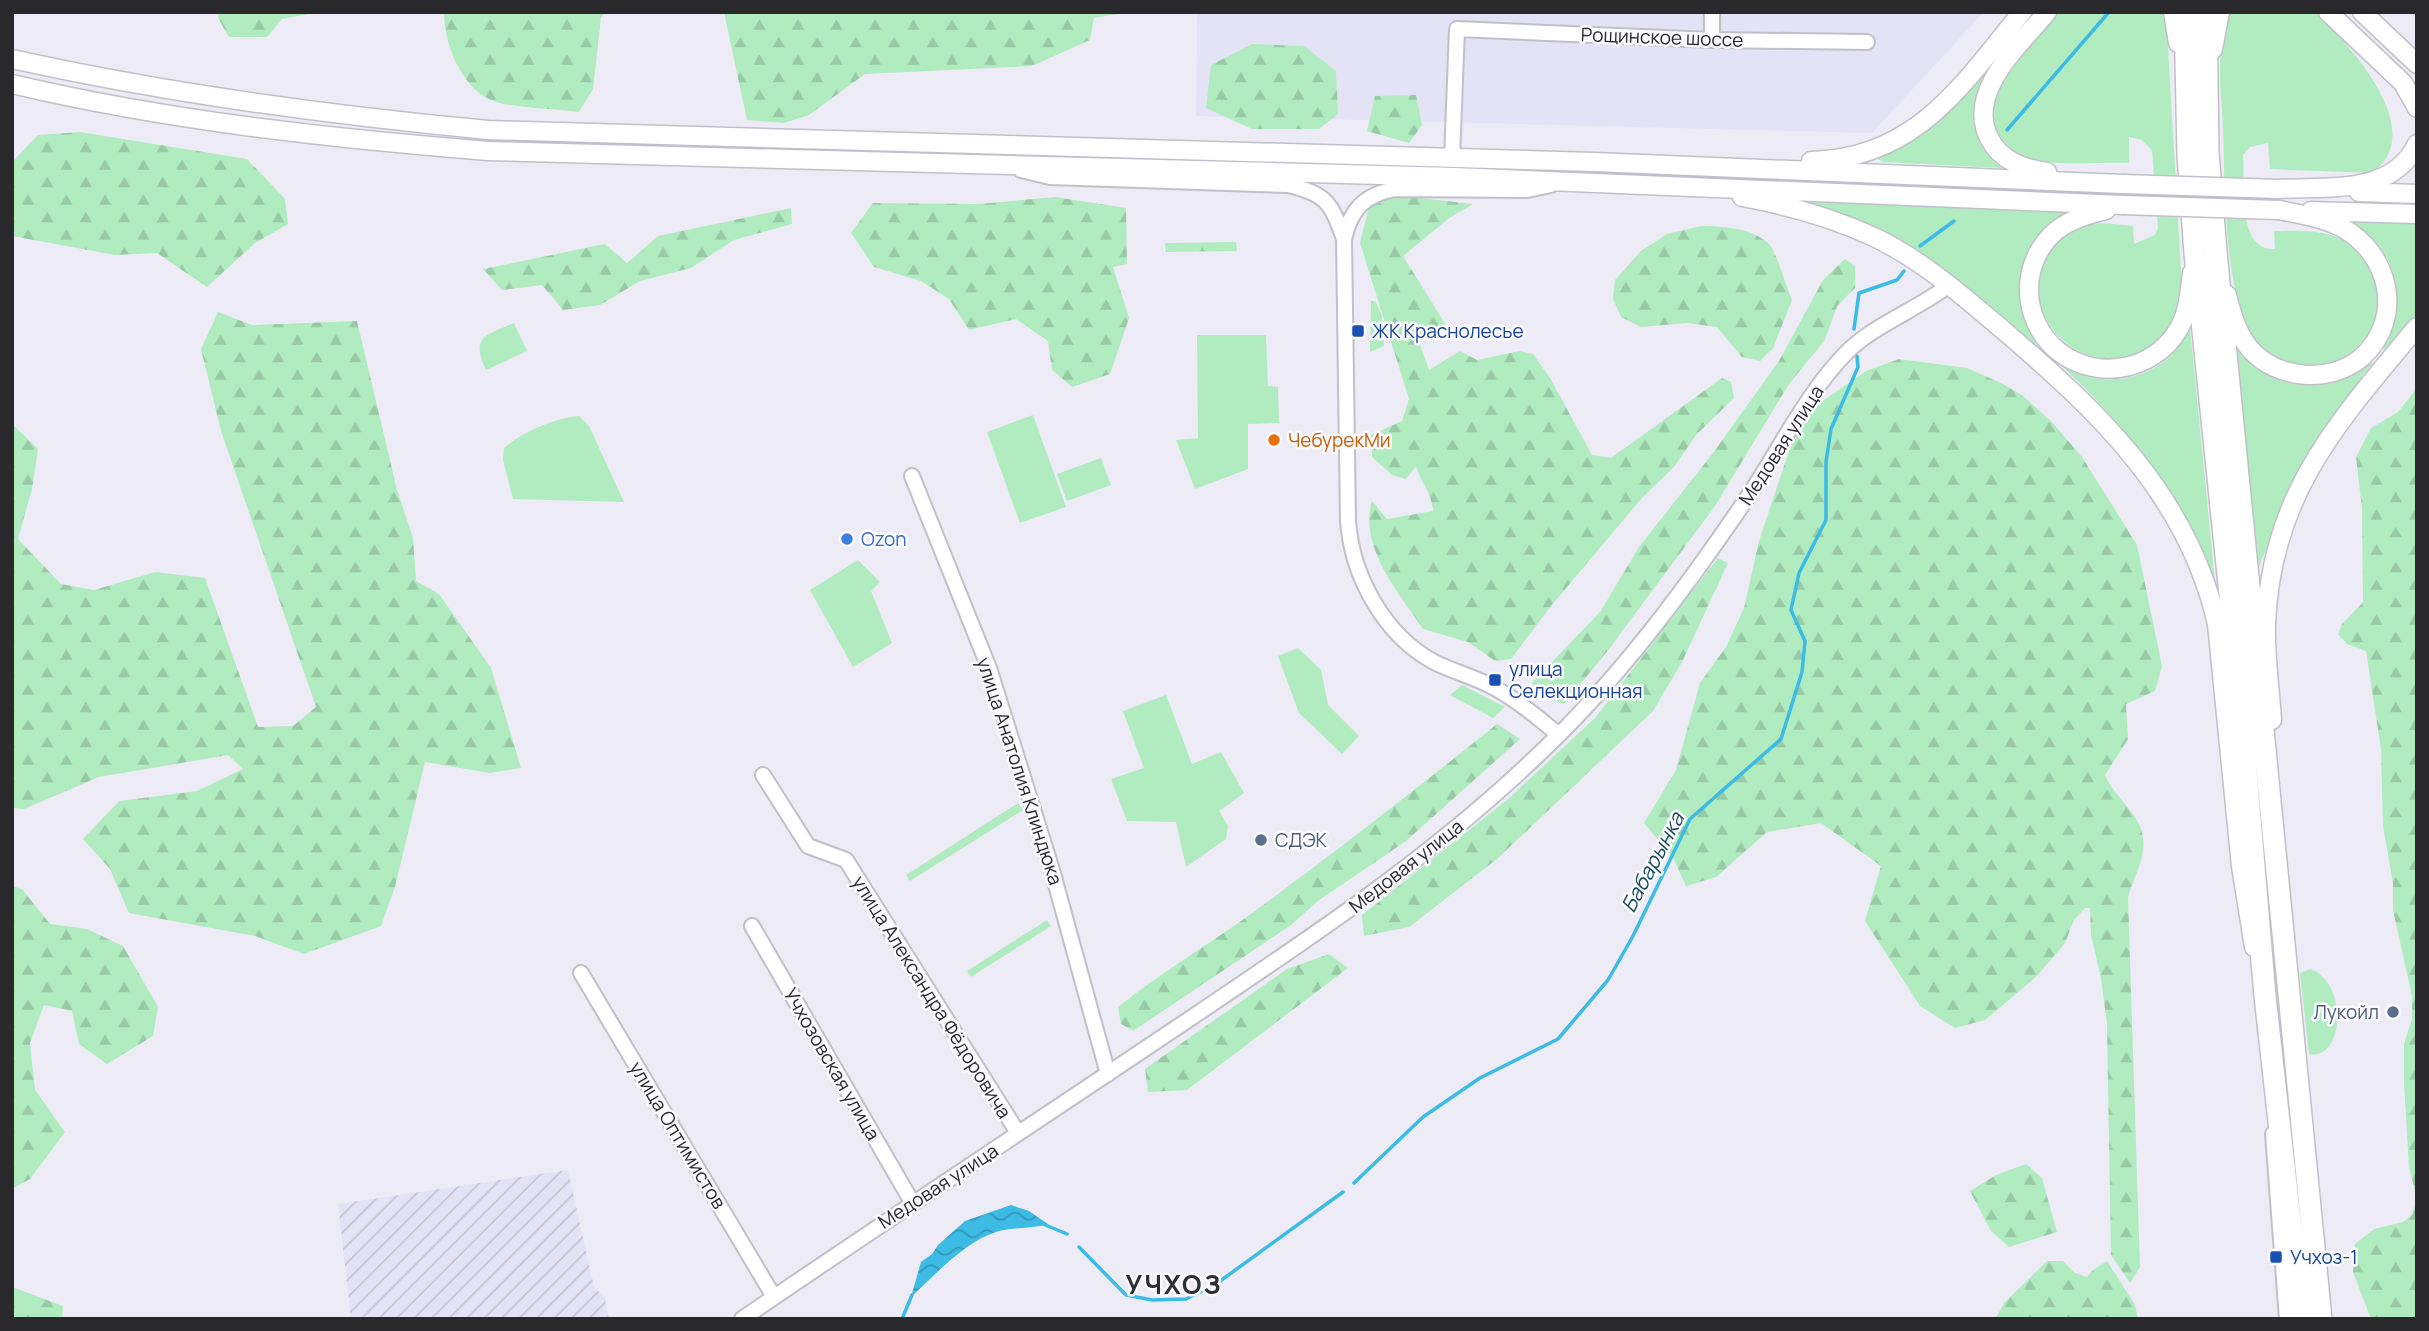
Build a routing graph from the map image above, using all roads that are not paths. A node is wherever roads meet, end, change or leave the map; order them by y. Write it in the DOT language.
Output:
graph roads {
  1 [pos="1457,12"];
  2 [pos="1712,12"];
  3 [pos="2022,12"];
  4 [pos="2047,12"];
  5 [pos="2173,12"];
  6 [pos="2185,12"];
  7 [pos="2206,12"];
  8 [pos="2220,12"];
  9 [pos="2328,12"];
  10 [pos="2362,12"];
  11 [pos="1457,29"];
  12 [pos="1712,40"];
  13 [pos="1867,42"];
  14 [pos="12,59"];
  15 [pos="2417,64"];
  16 [pos="12,84"];
  17 [pos="2196,86"];
  18 [pos="2417,108"];
  19 [pos="2417,144"];
  20 [pos="1452,158"];
  21 [pos="1595,162"];
  22 [pos="996,164"];
  23 [pos="1572,181"];
  24 [pos="2123,184"];
  25 [pos="2279,189"];
  26 [pos="2417,194"];
  27 [pos="2123,205"];
  28 [pos="2279,210"];
  29 [pos="2417,214"];
  30 [pos="1344,239"];
  31 [pos="2206,252"];
  32 [pos="1949,285"];
  33 [pos="2417,327"];
  34 [pos="912,475"];
  35 [pos="1559,735"];
  36 [pos="763,775"];
  37 [pos="2282,909"];
  38 [pos="752,926"];
  39 [pos="581,973"];
  40 [pos="2266,996"];
  41 [pos="1108,1074"];
  42 [pos="2276,1091"];
  43 [pos="1018,1133"];
  44 [pos="912,1202"];
  45 [pos="2316,1264"];
  46 [pos="774,1297"];
  47 [pos="743,1319"];
  48 [pos="2287,1319"];
  49 [pos="2301,1319"];
  50 [pos="2321,1319"];
  51 [pos="2329,1319"];
  1 -- 11 [label="street"];
  2 -- 12 [label="street"];
  3 -- 21 [label="main road"];
  4 -- 24 [label="main road"];
  5 -- 17 [label="main road"];
  6 -- 17 [label="highway"];
  7 -- 17 [label="highway"];
  8 -- 17 [label="main road"];
  9 -- 18 [label="main road"];
  10 -- 15 [label="main road"];
  11 -- 12 [label="street, Рощинское шоссе"];
  11 -- 20 [label="street"];
  12 -- 13 [label="street, Рощинское шоссе"];
  14 -- 20 [label="main road"];
  16 -- 22 [label="main road"];
  17 -- 31 [label="highway"];
  19 -- 25 [label="main road"];
  20 -- 21 [label="main road"];
  21 -- 24 [label="main road"];
  22 -- 23 [label="main road"];
  22 -- 30 [label="street"];
  23 -- 27 [label="main road"];
  23 -- 30 [label="street"];
  23 -- 32 [label="main road"];
  24 -- 25 [label="main road, bridge"];
  25 -- 26 [label="main road"];
  27 -- 28 [label="main road, bridge"];
  27 -- 31 [label="main road"];
  28 -- 29 [label="main road"];
  28 -- 31 [label="main road"];
  30 -- 35 [label="street"];
  31 -- 37 [label="highway"];
  31 -- 40 [label="highway"];
  32 -- 35 [label="street, Медовая улица"];
  32 -- 40 [label="main road"];
  33 -- 37 [label="main road"];
  34 -- 41 [label="street, улица Анатолия Клиндюка"];
  35 -- 41 [label="street, Медовая улица"];
  36 -- 43 [label="street, улица Александра Фёдоровича"];
  37 -- 45 [label="highway"];
  38 -- 44 [label="street, Учхозовская улица"];
  39 -- 46 [label="street, улица Оптимистов"];
  40 -- 42 [label="highway"];
  41 -- 43 [label="street, Медовая улица"];
  42 -- 48 [label="street"];
  42 -- 49 [label="highway"];
  43 -- 44 [label="street, Медовая улица"];
  44 -- 46 [label="street, Медовая улица"];
  45 -- 50 [label="highway"];
  45 -- 51 [label="street"];
  46 -- 47 [label="street, Медовая улица"];
}
